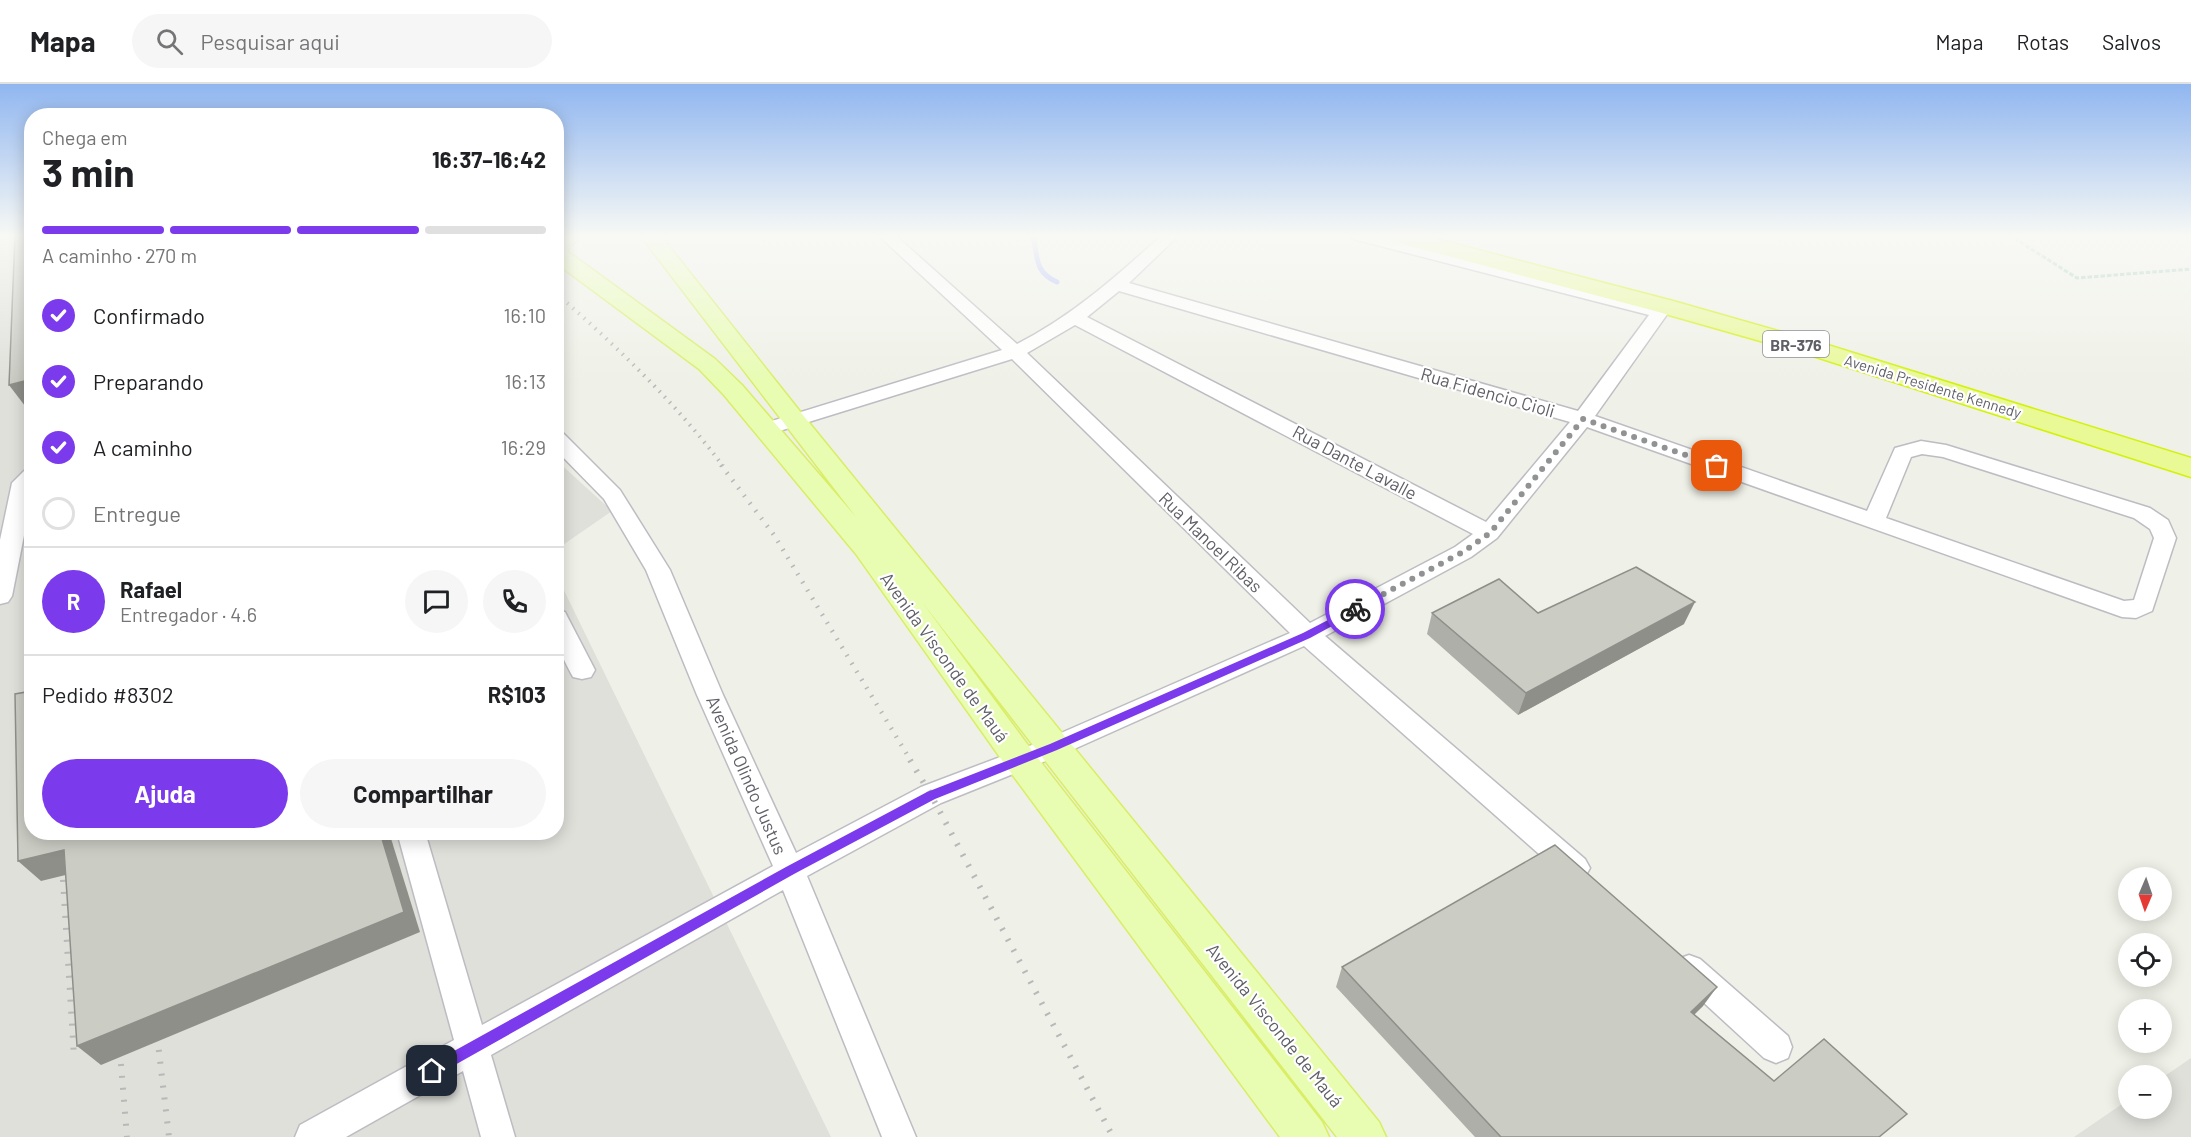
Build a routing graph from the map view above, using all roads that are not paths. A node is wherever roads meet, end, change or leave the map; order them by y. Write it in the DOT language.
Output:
graph roads {
  1 [pos="598,284"];
  2 [pos="684,284"];
  3 [pos="940,284"];
  4 [pos="1560,284"];
  5 [pos="1572,284"];
  6 [pos="1641,284"];
  7 [pos="1118,285"];
  8 [pos="1661,309"];
  9 [pos="1076,318"];
  10 [pos="1015,352"];
  11 [pos="1583,419"];
  12 [pos="780,424"];
  13 [pos="564,444"];
  14 [pos="2191,451"];
  15 [pos="2191,468"];
  16 [pos="24,482"];
  17 [pos="1873,522"];
  18 [pos="1490,533"];
  19 [pos="0,596"];
  20 [pos="564,634"];
  21 [pos="1306,635"];
  22 [pos="582,670"];
  23 [pos="1037,754"];
  24 [pos="413,840"];
  25 [pos="790,871"];
  26 [pos="1598,889"];
  27 [pos="1669,952"];
  28 [pos="1776,1047"];
  29 [pos="472,1049"];
  30 [pos="312,1137"];
  31 [pos="498,1137"];
  32 [pos="899,1137"];
  33 [pos="1307,1137"];
  34 [pos="1364,1137"];
  1 -- 12 [label="main road, Avenida Visconde de Mauá"];
  2 -- 12 [label="main road, Avenida Visconde de Mauá"];
  3 -- 10 [label="street, Rua Manoel Ribas"];
  4 -- 8 [label="street"];
  5 -- 8 [label="highway, Avenida Presidente Kennedy / BR-376"];
  6 -- 14 [label="highway, Avenida Presidente Kennedy / BR-376"];
  7 -- 9 [label="street"];
  7 -- 11 [label="street, Rua Fidencio Cioli"];
  8 -- 11 [label="street"];
  8 -- 15 [label="highway, Avenida Presidente Kennedy / BR-376"];
  9 -- 10 [label="street"];
  9 -- 18 [label="street, Rua Dante Lavalle"];
  10 -- 12 [label="street"];
  10 -- 21 [label="street, Rua Manoel Ribas"];
  11 -- 17 [label="street, Rua Fidencio Cioli"];
  11 -- 18 [label="street"];
  12 -- 23 [label="main road, Avenida Visconde de Mauá"];
  13 -- 25 [label="street, Avenida Olindo Justus"];
  16 -- 19 [label="street"];
  17 -- 17 [label="street, Rua Fidencio Cioli"];
  18 -- 21 [label="street"];
  20 -- 22 [label="street"];
  21 -- 23 [label="street"];
  21 -- 26 [label="street, Rua Manoel Ribas"];
  23 -- 25 [label="street"];
  23 -- 33 [label="main road, Avenida Visconde de Mauá"];
  23 -- 34 [label="main road, Avenida Visconde de Mauá"];
  24 -- 29 [label="street"];
  25 -- 29 [label="street"];
  25 -- 32 [label="street, Avenida Olindo Justus"];
  27 -- 28 [label="street"];
  29 -- 30 [label="street"];
  29 -- 31 [label="street"];
}
